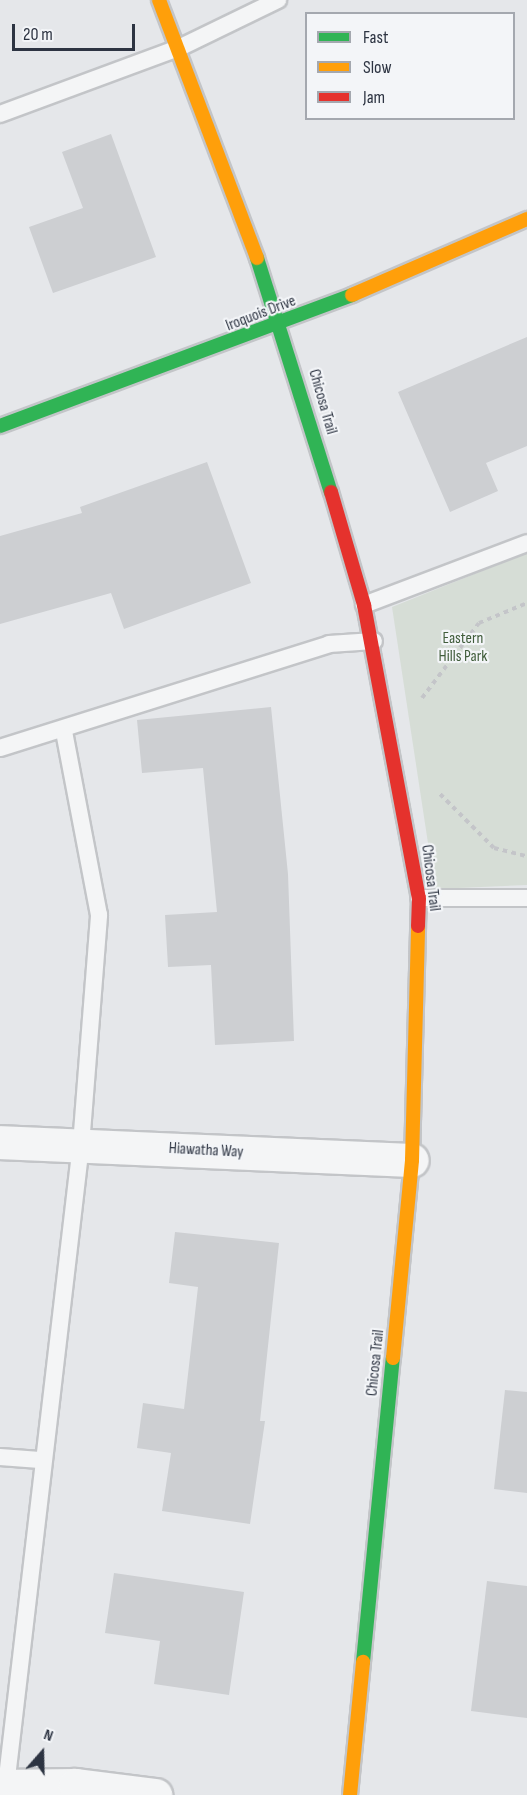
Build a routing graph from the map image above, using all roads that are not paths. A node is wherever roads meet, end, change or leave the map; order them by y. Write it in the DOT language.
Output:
graph roads {
  1 [pos="159,0"];
  2 [pos="278,0"];
  3 [pos="181,47"];
  4 [pos="0,114"];
  5 [pos="527,219"];
  6 [pos="282,325"];
  7 [pos="0,426"];
  8 [pos="527,543"];
  9 [pos="364,605"];
  10 [pos="374,641"];
  11 [pos="64,731"];
  12 [pos="0,748"];
  13 [pos="419,898"];
  14 [pos="527,898"];
  15 [pos="0,1142"];
  16 [pos="81,1145"];
  17 [pos="412,1160"];
  18 [pos="0,1457"];
  19 [pos="40,1460"];
  20 [pos="3,1786"];
  21 [pos="155,1795"];
  22 [pos="350,1795"];
  1 -- 3 [label="street, Chicosa Trail"];
  2 -- 3 [label="lane"];
  3 -- 4 [label="lane"];
  3 -- 6 [label="street, Chicosa Trail"];
  5 -- 6 [label="street, Iroquois Drive"];
  6 -- 7 [label="street, Iroquois Drive"];
  6 -- 9 [label="street, Chicosa Trail"];
  8 -- 9 [label="lane"];
  9 -- 10 [label="street, Chicosa Trail"];
  10 -- 11 [label="lane"];
  10 -- 13 [label="street, Chicosa Trail"];
  11 -- 12 [label="lane"];
  11 -- 16 [label="lane"];
  13 -- 14 [label="lane"];
  13 -- 17 [label="street, Chicosa Trail"];
  15 -- 16 [label="street, Hiawatha Way"];
  16 -- 17 [label="street, Hiawatha Way"];
  16 -- 19 [label="lane"];
  17 -- 22 [label="street, Chicosa Trail"];
  18 -- 19 [label="lane"];
  19 -- 20 [label="lane"];
  20 -- 21 [label="street"];
}
